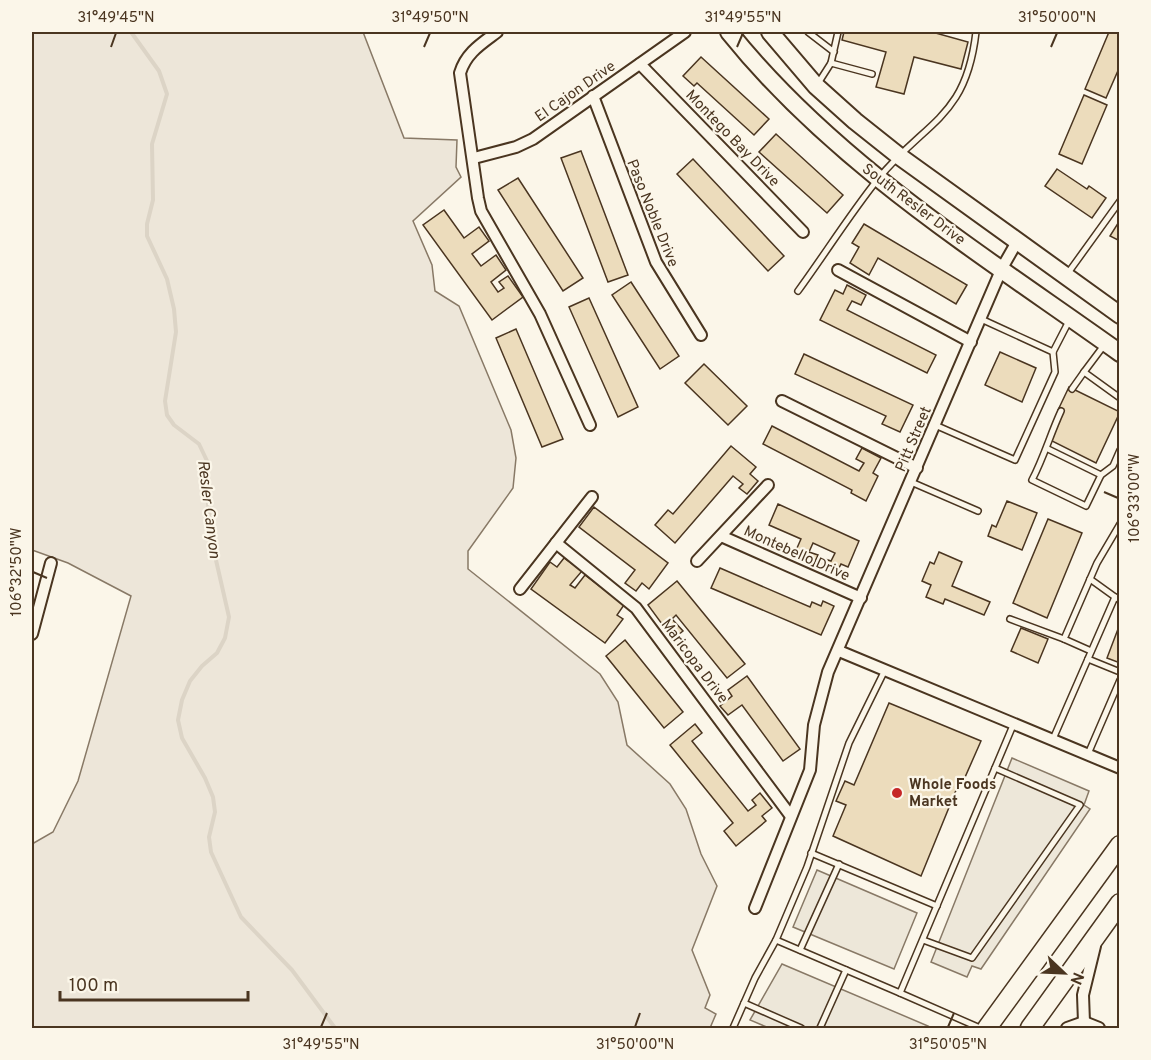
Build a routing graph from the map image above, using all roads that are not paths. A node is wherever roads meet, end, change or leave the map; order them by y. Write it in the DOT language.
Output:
graph roads {
  1 [pos="497,32"];
  2 [pos="685,32"];
  3 [pos="729,32"];
  4 [pos="770,32"];
  5 [pos="808,32"];
  6 [pos="838,32"];
  7 [pos="975,32"];
  8 [pos="834,52"];
  9 [pos="831,63"];
  10 [pos="640,64"];
  11 [pos="872,74"];
  12 [pos="816,86"];
  13 [pos="592,96"];
  14 [pos="899,156"];
  15 [pos="474,158"];
  16 [pos="878,179"];
  17 [pos="1119,201"];
  18 [pos="803,232"];
  19 [pos="1018,240"];
  20 [pos="1002,268"];
  21 [pos="838,270"];
  22 [pos="1065,277"];
  23 [pos="798,291"];
  24 [pos="1119,315"];
  25 [pos="1071,318"];
  26 [pos="981,319"];
  27 [pos="701,335"];
  28 [pos="1107,338"];
  29 [pos="971,342"];
  30 [pos="1053,352"];
  31 [pos="1119,353"];
  32 [pos="1084,372"];
  33 [pos="1072,389"];
  34 [pos="1119,398"];
  35 [pos="782,401"];
  36 [pos="1061,411"];
  37 [pos="590,425"];
  38 [pos="935,425"];
  39 [pos="1048,449"];
  40 [pos="1119,450"];
  41 [pos="917,468"];
  42 [pos="1101,475"];
  43 [pos="911,482"];
  44 [pos="768,485"];
  45 [pos="592,497"];
  46 [pos="978,511"];
  47 [pos="1119,524"];
  48 [pos="721,536"];
  49 [pos="556,543"];
  50 [pos="697,561"];
  51 [pos="51,563"];
  52 [pos="1090,579"];
  53 [pos="520,589"];
  54 [pos="861,598"];
  55 [pos="1117,599"];
  56 [pos="1010,619"];
  57 [pos="32,634"];
  58 [pos="1064,639"];
  59 [pos="839,651"];
  60 [pos="1091,651"];
  61 [pos="1088,659"];
  62 [pos="885,670"];
  63 [pos="1119,672"];
  64 [pos="1119,680"];
  65 [pos="1014,723"];
  66 [pos="1053,739"];
  67 [pos="1088,754"];
  68 [pos="995,768"];
  69 [pos="1119,768"];
  70 [pos="790,815"];
  71 [pos="1119,845"];
  72 [pos="811,853"];
  73 [pos="839,864"];
  74 [pos="1119,903"];
  75 [pos="937,906"];
  76 [pos="755,908"];
  77 [pos="1099,933"];
  78 [pos="776,940"];
  79 [pos="923,940"];
  80 [pos="800,950"];
  81 [pos="846,970"];
  82 [pos="900,993"];
  83 [pos="744,1003"];
  84 [pos="1084,1022"];
  85 [pos="733,1029"];
  86 [pos="801,1029"];
  87 [pos="820,1029"];
  88 [pos="980,1029"];
  89 [pos="987,1029"];
  90 [pos="1030,1029"];
  91 [pos="1067,1029"];
  92 [pos="1099,1029"];
  1 -- 15 [label="street"];
  2 -- 10 [label="street, El Cajon Drive"];
  3 -- 16 [label="main road, South Resler Drive"];
  4 -- 12 [label="main road, South Resler Drive"];
  5 -- 8 [label="lane"];
  6 -- 8 [label="lane"];
  7 -- 14 [label="lane"];
  8 -- 9 [label="lane"];
  9 -- 11 [label="lane"];
  9 -- 12 [label="lane"];
  10 -- 13 [label="street, El Cajon Drive"];
  10 -- 18 [label="street, Montego Bay Drive"];
  12 -- 14 [label="main road, South Resler Drive"];
  13 -- 15 [label="street, El Cajon Drive"];
  13 -- 27 [label="street, Paso Noble Drive"];
  14 -- 16 [label="lane"];
  14 -- 19 [label="main road, South Resler Drive"];
  15 -- 37 [label="street"];
  16 -- 20 [label="main road, South Resler Drive"];
  16 -- 23 [label="lane"];
  17 -- 22 [label="lane"];
  19 -- 20 [label="street, Pitt Street"];
  19 -- 22 [label="main road, South Resler Drive"];
  20 -- 25 [label="main road, South Resler Drive"];
  20 -- 26 [label="street, Pitt Street"];
  21 -- 29 [label="street"];
  22 -- 24 [label="main road, South Resler Drive"];
  25 -- 28 [label="main road, South Resler Drive"];
  25 -- 30 [label="lane"];
  26 -- 29 [label="street, Pitt Street"];
  26 -- 30 [label="lane"];
  28 -- 31 [label="main road, South Resler Drive"];
  28 -- 32 [label="lane"];
  29 -- 38 [label="street, Pitt Street"];
  30 -- 38 [label="lane"];
  32 -- 33 [label="lane"];
  32 -- 34 [label="lane"];
  35 -- 41 [label="street"];
  36 -- 39 [label="lane"];
  38 -- 41 [label="street, Pitt Street"];
  39 -- 42 [label="lane"];
  39 -- 42 [label="lane"];
  40 -- 42 [label="lane"];
  41 -- 43 [label="street, Pitt Street"];
  43 -- 46 [label="lane"];
  43 -- 54 [label="street, Pitt Street"];
  44 -- 48 [label="street, Montebello Drive"];
  45 -- 49 [label="street"];
  47 -- 52 [label="lane"];
  48 -- 50 [label="street, Montebello Drive"];
  48 -- 54 [label="street, Montebello Drive"];
  49 -- 53 [label="street"];
  49 -- 70 [label="street, Maricopa Drive"];
  51 -- 57 [label="street"];
  52 -- 55 [label="lane"];
  52 -- 58 [label="lane"];
  54 -- 59 [label="street, Pitt Street"];
  55 -- 60 [label="lane"];
  56 -- 58 [label="lane"];
  58 -- 60 [label="lane"];
  59 -- 62 [label="street"];
  59 -- 70 [label="street, Pitt Street"];
  60 -- 61 [label="lane"];
  61 -- 63 [label="lane"];
  61 -- 66 [label="lane"];
  62 -- 65 [label="street"];
  62 -- 72 [label="lane"];
  64 -- 67 [label="lane"];
  65 -- 66 [label="street"];
  65 -- 68 [label="lane"];
  66 -- 67 [label="street"];
  67 -- 69 [label="street"];
  68 -- 75 [label="lane"];
  68 -- 79 [label="lane"];
  70 -- 76 [label="street, Pitt Street"];
  71 -- 89 [label="main road"];
  72 -- 73 [label="lane"];
  72 -- 78 [label="lane"];
  73 -- 75 [label="lane"];
  73 -- 80 [label="lane"];
  74 -- 77 [label="main road"];
  75 -- 79 [label="lane"];
  77 -- 84 [label="street"];
  77 -- 90 [label="main road"];
  78 -- 80 [label="lane"];
  78 -- 83 [label="lane"];
  79 -- 82 [label="lane"];
  80 -- 81 [label="lane"];
  81 -- 82 [label="lane"];
  81 -- 87 [label="lane"];
  82 -- 88 [label="lane"];
  83 -- 85 [label="lane"];
  83 -- 86 [label="lane"];
  84 -- 91 [label="street"];
  84 -- 92 [label="street"];
}
